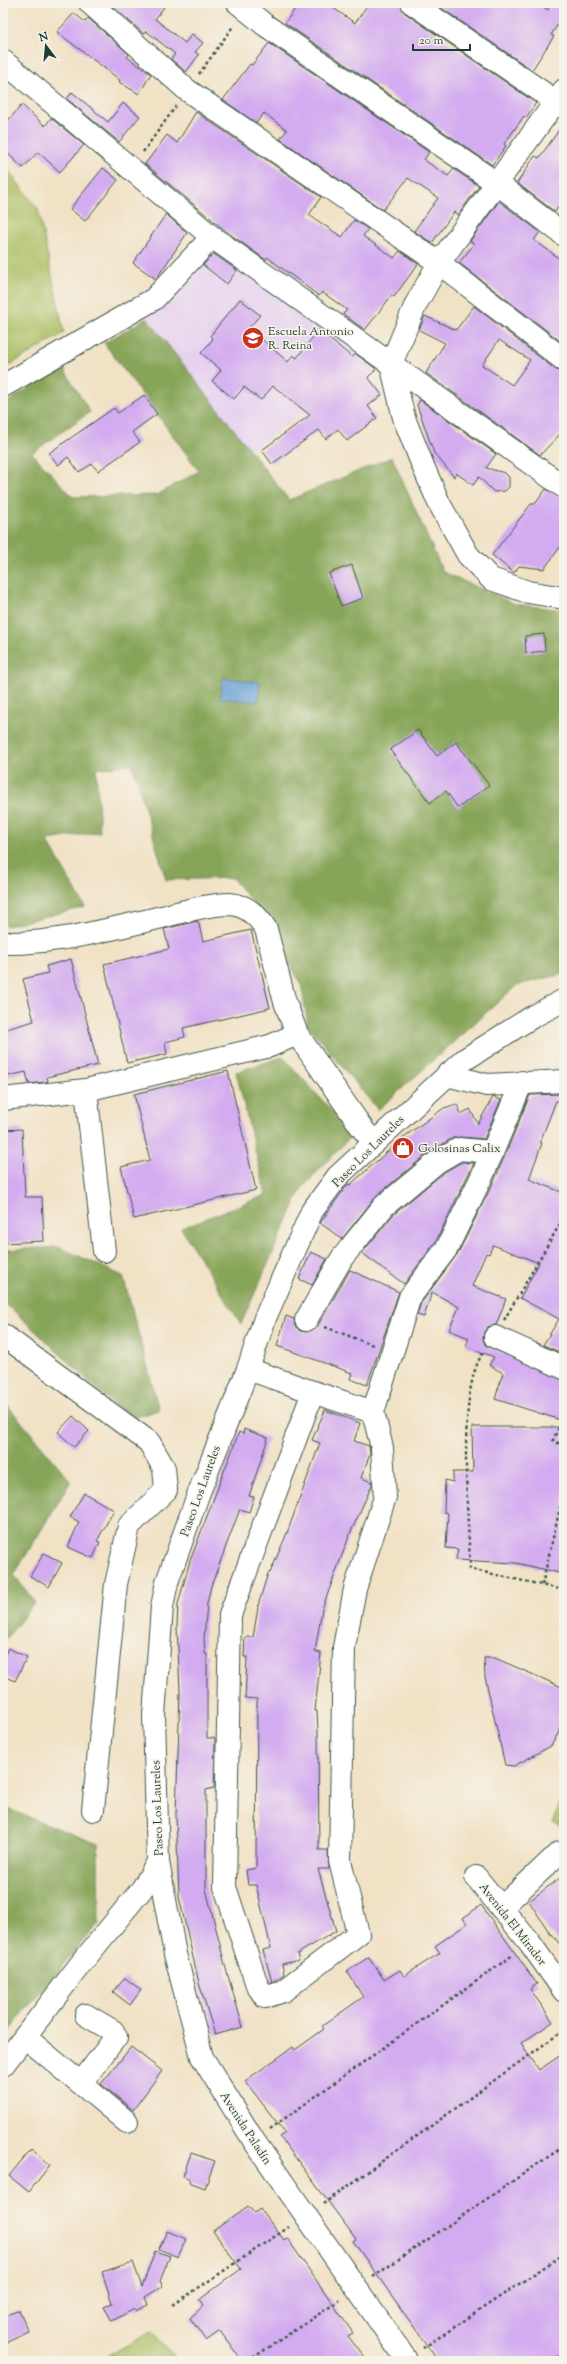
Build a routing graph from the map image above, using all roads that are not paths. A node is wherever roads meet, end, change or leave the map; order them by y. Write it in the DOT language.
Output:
graph roads {
  1 [pos="90,3"];
  2 [pos="238,3"];
  3 [pos="412,3"];
  4 [pos="3,61"];
  5 [pos="561,99"];
  6 [pos="498,184"];
  7 [pos="564,235"];
  8 [pos="212,237"];
  9 [pos="439,263"];
  10 [pos="564,360"];
  11 [pos="391,364"];
  12 [pos="3,386"];
  13 [pos="564,487"];
  14 [pos="564,598"];
  15 [pos="3,943"];
  16 [pos="564,1000"];
  17 [pos="297,1034"];
  18 [pos="447,1075"];
  19 [pos="564,1081"];
  20 [pos="522,1082"];
  21 [pos="86,1090"];
  22 [pos="3,1099"];
  23 [pos="374,1143"];
  24 [pos="492,1152"];
  25 [pos="104,1251"];
  26 [pos="306,1320"];
  27 [pos="3,1335"];
  28 [pos="495,1337"];
  29 [pos="564,1368"];
  30 [pos="248,1369"];
  31 [pos="313,1392"];
  32 [pos="373,1412"];
  33 [pos="93,1810"];
  34 [pos="564,1852"];
  35 [pos="158,1862"];
  36 [pos="476,1877"];
  37 [pos="501,1908"];
  38 [pos="564,1992"];
  39 [pos="86,2015"];
  40 [pos="25,2036"];
  41 [pos="3,2065"];
  42 [pos="81,2083"];
  43 [pos="127,2122"];
  44 [pos="407,2360"];
  1 -- 9 [label="street"];
  2 -- 6 [label="street"];
  3 -- 5 [label="street"];
  4 -- 8 [label="street"];
  5 -- 6 [label="street"];
  6 -- 7 [label="street"];
  6 -- 9 [label="street"];
  8 -- 11 [label="street"];
  8 -- 12 [label="street"];
  9 -- 10 [label="street"];
  9 -- 11 [label="street"];
  11 -- 13 [label="street"];
  11 -- 14 [label="street"];
  15 -- 17 [label="street"];
  16 -- 18 [label="street, Paseo Los Laureles"];
  17 -- 21 [label="street"];
  17 -- 23 [label="street"];
  18 -- 20 [label="street"];
  18 -- 23 [label="street, Paseo Los Laureles"];
  19 -- 20 [label="street"];
  20 -- 24 [label="street"];
  21 -- 22 [label="street"];
  21 -- 25 [label="street"];
  23 -- 30 [label="street, Paseo Los Laureles"];
  24 -- 26 [label="street"];
  24 -- 32 [label="street"];
  27 -- 33 [label="street"];
  28 -- 29 [label="street"];
  30 -- 31 [label="street"];
  30 -- 35 [label="street, Paseo Los Laureles"];
  31 -- 32 [label="street"];
  31 -- 32 [label="street"];
  34 -- 37 [label="street"];
  35 -- 40 [label="street, Paseo Los Laureles"];
  35 -- 44 [label="street, Avenida Paladín"];
  36 -- 37 [label="street, Avenida El Mirador"];
  37 -- 38 [label="street, Avenida El Mirador"];
  39 -- 42 [label="street"];
  40 -- 41 [label="street, Paseo Los Laureles"];
  40 -- 42 [label="street"];
  42 -- 43 [label="street"];
}
